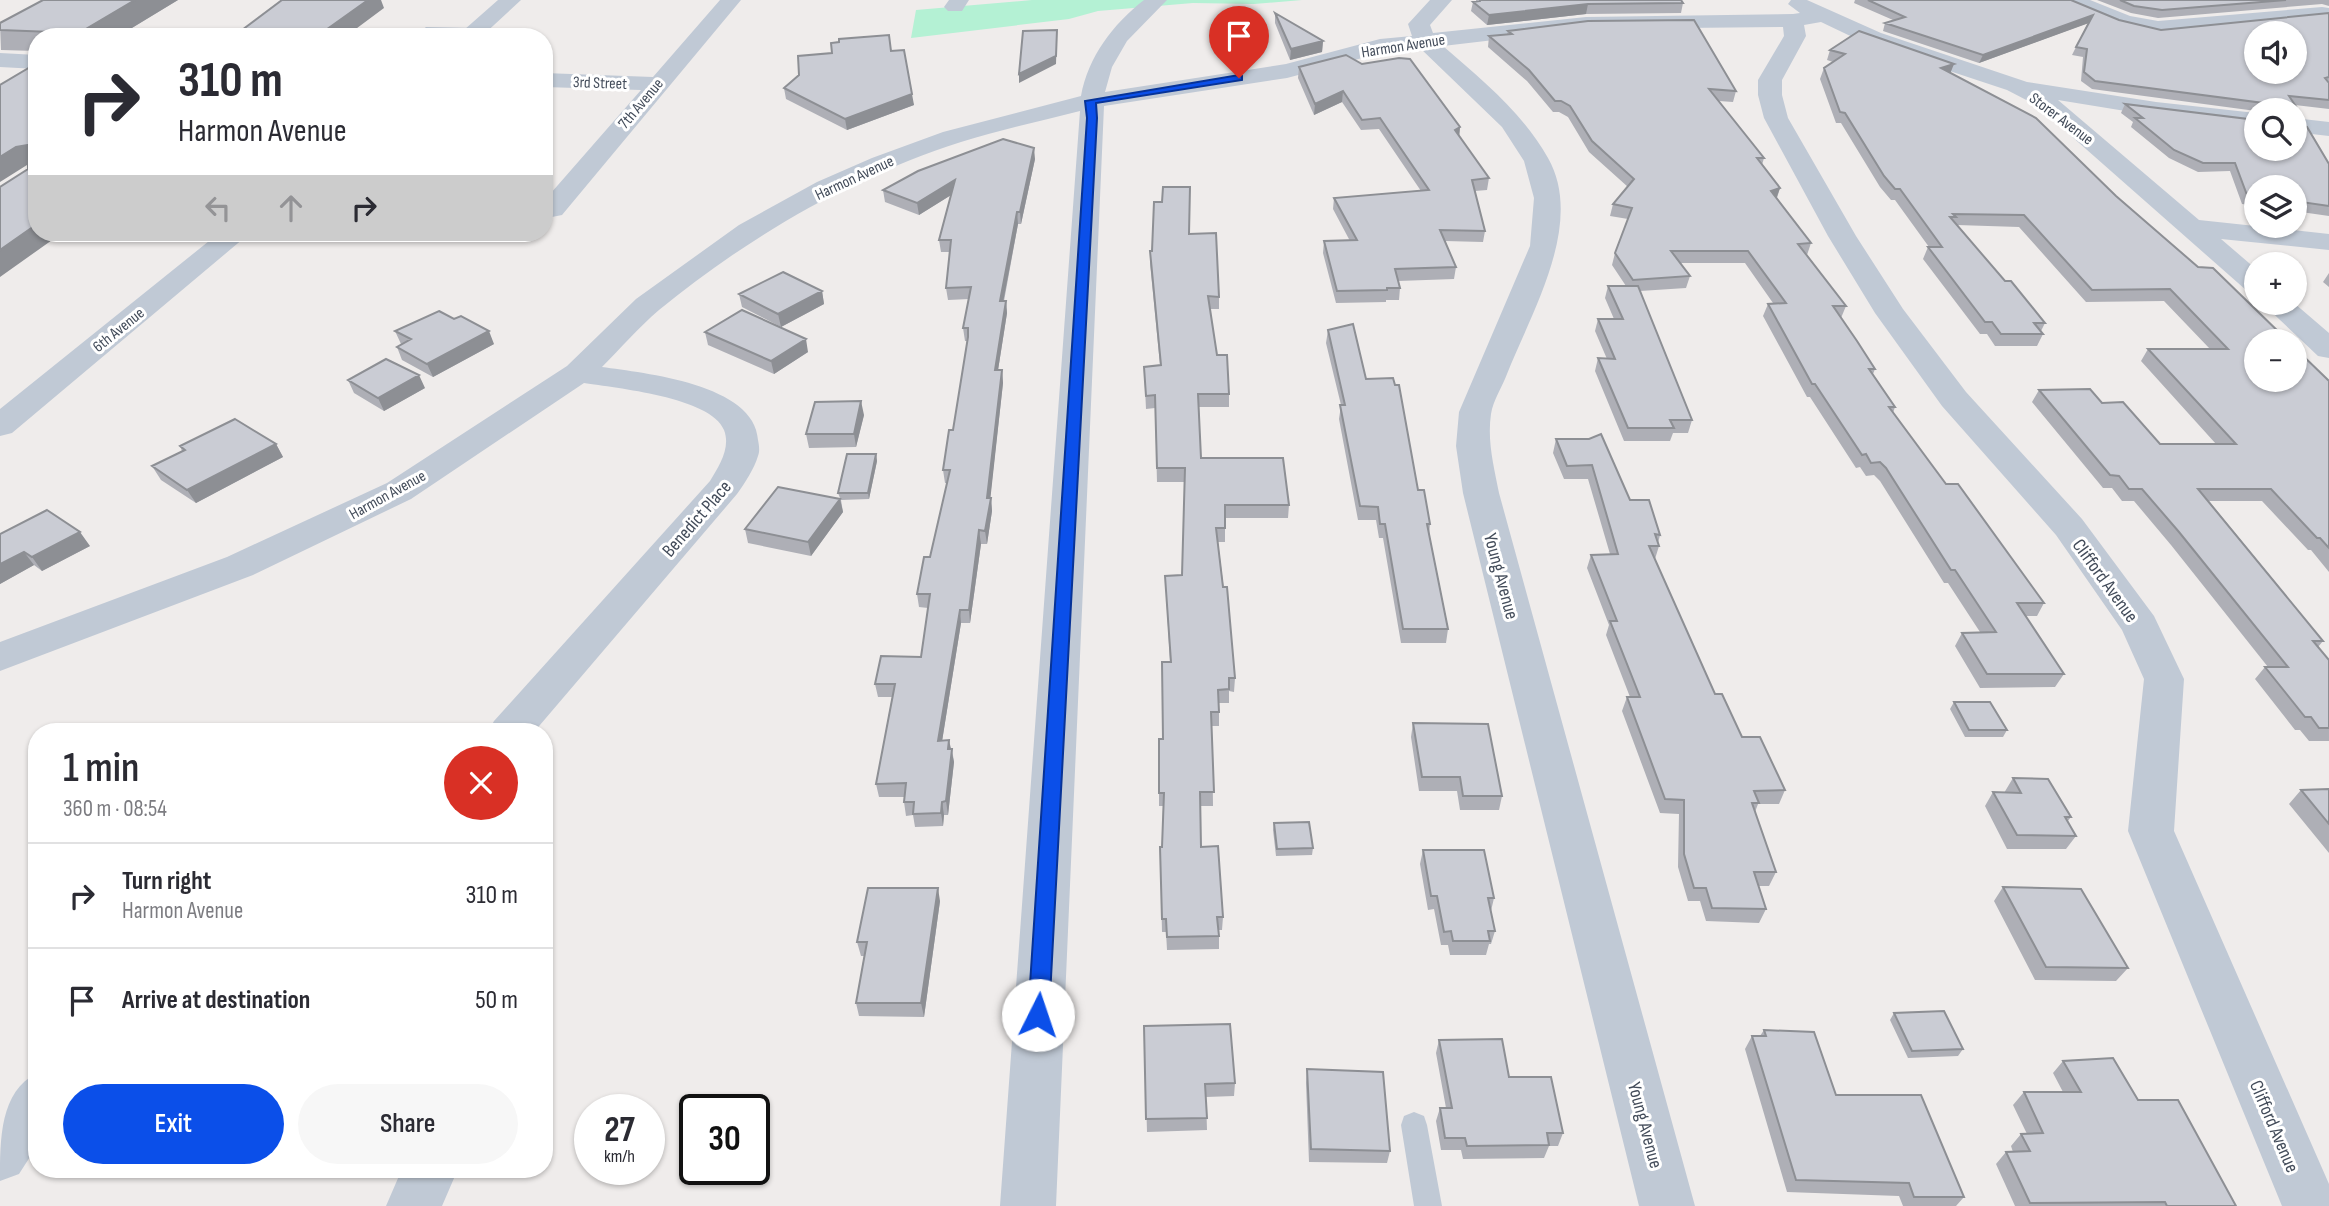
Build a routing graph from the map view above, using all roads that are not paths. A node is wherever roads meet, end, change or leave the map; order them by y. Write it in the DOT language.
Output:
graph roads {
  1 [pos="511,0"];
  2 [pos="731,0"];
  3 [pos="1157,0"];
  4 [pos="1442,0"];
  5 [pos="2072,0"];
  6 [pos="2290,0"];
  7 [pos="1802,12"];
  8 [pos="2325,14"];
  9 [pos="477,28"];
  10 [pos="1424,40"];
  11 [pos="0,60"];
  12 [pos="28,62"];
  13 [pos="553,80"];
  14 [pos="656,84"];
  15 [pos="2015,85"];
  16 [pos="1090,101"];
  17 [pos="2244,119"];
  18 [pos="2307,126"];
  19 [pos="2329,129"];
  20 [pos="553,208"];
  21 [pos="2193,228"];
  22 [pos="225,242"];
  23 [pos="2329,242"];
  24 [pos="2244,273"];
  25 [pos="2291,315"];
  26 [pos="2329,349"];
  27 [pos="578,373"];
  28 [pos="0,426"];
  29 [pos="0,657"];
  30 [pos="517,723"];
  31 [pos="28,1112"];
  32 [pos="1414,1125"];
  33 [pos="0,1155"];
  34 [pos="426,1178"];
  35 [pos="414,1206"];
  36 [pos="1028,1206"];
  37 [pos="1428,1206"];
  38 [pos="1667,1206"];
  39 [pos="2310,1206"];
  1 -- 9 [label="street"];
  2 -- 14 [label="street, 7th Avenue"];
  3 -- 16 [label="street"];
  4 -- 10 [label="street"];
  5 -- 8 [label="street"];
  6 -- 8 [label="street"];
  7 -- 10 [label="street, Harmon Avenue"];
  7 -- 15 [label="street, Storer Avenue"];
  7 -- 39 [label="street, Clifford Avenue"];
  10 -- 16 [label="street, Harmon Avenue"];
  10 -- 38 [label="street, Young Avenue"];
  11 -- 12 [label="street"];
  13 -- 14 [label="street, 3rd Street"];
  14 -- 20 [label="street, 7th Avenue"];
  15 -- 17 [label="street"];
  15 -- 21 [label="street, Storer Avenue"];
  16 -- 27 [label="street, Harmon Avenue"];
  16 -- 36 [label="street"];
  18 -- 19 [label="street"];
  21 -- 23 [label="street"];
  21 -- 24 [label="street, Storer Avenue"];
  22 -- 28 [label="street, 6th Avenue"];
  25 -- 26 [label="street"];
  27 -- 29 [label="street, Harmon Avenue"];
  27 -- 30 [label="street, Benedict Place"];
  31 -- 33 [label="street"];
  32 -- 37 [label="lane"];
  34 -- 35 [label="street"];
}
